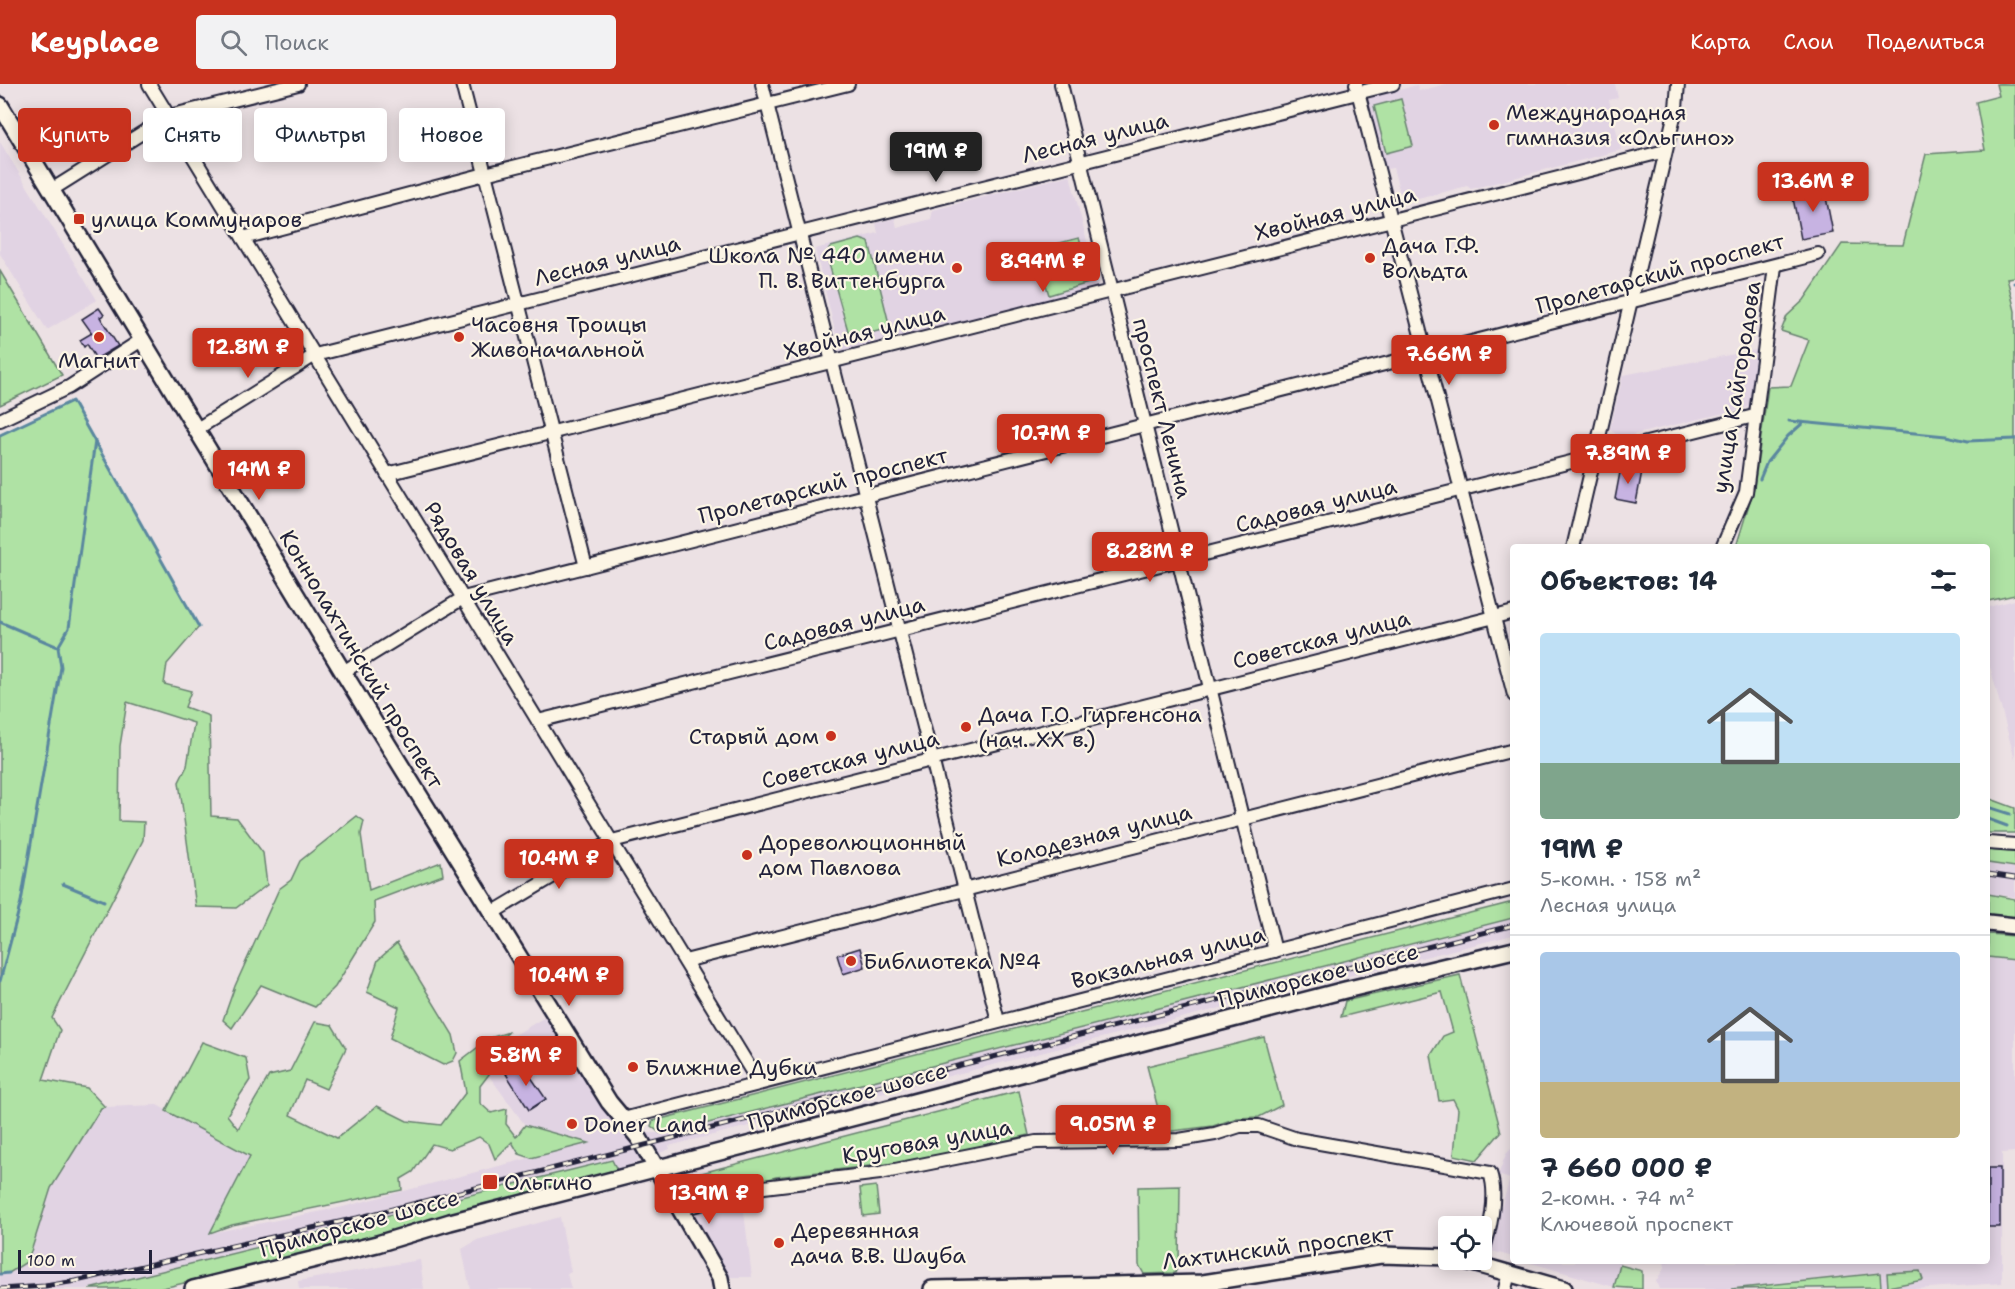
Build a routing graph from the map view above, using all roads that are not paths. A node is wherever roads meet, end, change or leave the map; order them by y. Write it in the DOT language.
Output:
graph roads {
  1 [pos="149,84"];
  2 [pos="298,84"];
  3 [pos="462,84"];
  4 [pos="762,84"];
  5 [pos="848,84"];
  6 [pos="1061,84"];
  7 [pos="1393,84"];
  8 [pos="1678,84"];
  9 [pos="1357,88"];
  10 [pos="0,105"];
  11 [pos="767,105"];
  12 [pos="164,108"];
  13 [pos="201,108"];
  14 [pos="143,132"];
  15 [pos="1665,151"];
  16 [pos="197,162"];
  17 [pos="1080,163"];
  18 [pos="485,174"];
  19 [pos="53,189"];
  20 [pos="1391,220"];
  21 [pos="799,233"];
  22 [pos="243,238"];
  23 [pos="1818,254"];
  24 [pos="1775,266"];
  25 [pos="1112,291"];
  26 [pos="1632,303"];
  27 [pos="518,304"];
  28 [pos="143,339"];
  29 [pos="315,355"];
  30 [pos="1426,355"];
  31 [pos="832,362"];
  32 [pos="1754,416"];
  33 [pos="0,420"];
  34 [pos="1145,426"];
  35 [pos="197,429"];
  36 [pos="551,432"];
  37 [pos="1596,456"];
  38 [pos="387,474"];
  39 [pos="1461,490"];
  40 [pos="866,496"];
  41 [pos="1575,544"];
  42 [pos="1724,544"];
  43 [pos="1179,561"];
  44 [pos="586,567"];
  45 [pos="463,598"];
  46 [pos="1510,613"];
  47 [pos="1493,617"];
  48 [pos="900,631"];
  49 [pos="343,672"];
  50 [pos="1510,680"];
  51 [pos="1210,689"];
  52 [pos="538,721"];
  53 [pos="1510,751"];
  54 [pos="932,760"];
  55 [pos="1243,819"];
  56 [pos="612,841"];
  57 [pos="1990,843"];
  58 [pos="2015,845"];
  59 [pos="965,889"];
  60 [pos="1510,890"];
  61 [pos="492,914"];
  62 [pos="1990,923"];
  63 [pos="2015,926"];
  64 [pos="1275,951"];
  65 [pos="1510,951"];
  66 [pos="684,961"];
  67 [pos="998,1021"];
  68 [pos="759,1083"];
  69 [pos="623,1119"];
  70 [pos="658,1169"];
  71 [pos="681,1209"];
  72 [pos="1490,1216"];
  73 [pos="1438,1257"];
  74 [pos="1492,1265"];
  75 [pos="1509,1274"];
  76 [pos="193,1289"];
  77 [pos="722,1289"];
  78 [pos="932,1289"];
  79 [pos="1505,1289"];
  80 [pos="1564,1289"];
  1 -- 12 [label="street, Рядовая улица"];
  2 -- 13 [label="street"];
  3 -- 18 [label="street"];
  4 -- 11 [label="street"];
  5 -- 11 [label="street"];
  6 -- 17 [label="street, проспект Ленина"];
  7 -- 9 [label="street, Лесная улица"];
  8 -- 15 [label="street"];
  9 -- 17 [label="street, Лесная улица"];
  9 -- 20 [label="street"];
  10 -- 19 [label="main road, Коннолахтинский проспект"];
  11 -- 18 [label="street"];
  11 -- 21 [label="street"];
  14 -- 19 [label="street"];
  15 -- 20 [label="street, Хвойная улица"];
  15 -- 26 [label="street"];
  16 -- 22 [label="street, Рядовая улица"];
  17 -- 21 [label="street, Лесная улица"];
  17 -- 25 [label="street, проспект Ленина"];
  18 -- 22 [label="street"];
  18 -- 27 [label="street"];
  19 -- 28 [label="main road, Коннолахтинский проспект"];
  20 -- 25 [label="street, Хвойная улица"];
  20 -- 30 [label="street"];
  21 -- 27 [label="street, Лесная улица"];
  21 -- 31 [label="street"];
  22 -- 29 [label="street, Рядовая улица"];
  23 -- 24 [label="street, Пролетарский проспект"];
  24 -- 26 [label="street, Пролетарский проспект"];
  24 -- 32 [label="street, улица Кайгородова"];
  25 -- 31 [label="street, Хвойная улица"];
  25 -- 34 [label="street, проспект Ленина"];
  26 -- 30 [label="street, Пролетарский проспект"];
  26 -- 37 [label="street"];
  27 -- 29 [label="street, Лесная улица"];
  27 -- 36 [label="street"];
  28 -- 33 [label="street"];
  28 -- 35 [label="main road, Коннолахтинский проспект"];
  29 -- 35 [label="street, Лесная улица"];
  29 -- 38 [label="street, Рядовая улица"];
  30 -- 34 [label="street, Пролетарский проспект"];
  30 -- 39 [label="street"];
  31 -- 36 [label="street, Хвойная улица"];
  31 -- 40 [label="street"];
  32 -- 37 [label="street, Садовая улица"];
  32 -- 42 [label="street, улица Кайгородова"];
  34 -- 40 [label="street, Пролетарский проспект"];
  34 -- 43 [label="street, проспект Ленина"];
  35 -- 49 [label="main road, Коннолахтинский проспект"];
  36 -- 38 [label="street, Хвойная улица"];
  36 -- 44 [label="street"];
  37 -- 39 [label="street, Садовая улица"];
  37 -- 41 [label="street"];
  38 -- 45 [label="street, Рядовая улица"];
  39 -- 43 [label="street, Садовая улица"];
  39 -- 47 [label="street"];
  40 -- 44 [label="street, Пролетарский проспект"];
  40 -- 48 [label="street"];
  43 -- 48 [label="street, Садовая улица"];
  43 -- 51 [label="street, проспект Ленина"];
  44 -- 45 [label="street, Пролетарский проспект"];
  45 -- 49 [label="street, Пролетарский проспект"];
  45 -- 52 [label="street, Рядовая улица"];
  46 -- 47 [label="street, Советская улица"];
  47 -- 50 [label="street"];
  47 -- 51 [label="street, Советская улица"];
  48 -- 52 [label="street, Садовая улица"];
  48 -- 54 [label="street"];
  49 -- 61 [label="main road, Коннолахтинский проспект"];
  51 -- 54 [label="street, Советская улица"];
  51 -- 55 [label="street, проспект Ленина"];
  52 -- 56 [label="street, Рядовая улица"];
  53 -- 55 [label="street, Колодезная улица"];
  54 -- 56 [label="street, Советская улица"];
  54 -- 59 [label="street"];
  55 -- 59 [label="street, Колодезная улица"];
  55 -- 64 [label="street, проспект Ленина"];
  56 -- 61 [label="street, Советская улица"];
  56 -- 66 [label="street, Рядовая улица"];
  57 -- 58 [label="street"];
  59 -- 66 [label="street, Колодезная улица"];
  59 -- 67 [label="street"];
  60 -- 64 [label="street, Вокзальная улица"];
  61 -- 69 [label="main road, Коннолахтинский проспект"];
  62 -- 63 [label="main road"];
  64 -- 67 [label="street, Вокзальная улица"];
  65 -- 70 [label="main road, Приморское шоссе"];
  66 -- 68 [label="street, Рядовая улица"];
  67 -- 68 [label="street, Вокзальная улица"];
  68 -- 69 [label="street, Вокзальная улица"];
  69 -- 70 [label="main road, Коннолахтинский проспект"];
  70 -- 71 [label="main road, Коннолахтинский проспект"];
  70 -- 76 [label="main road, Приморское шоссе"];
  71 -- 72 [label="street, Круговая улица"];
  71 -- 77 [label="main road, Коннолахтинский проспект"];
  73 -- 78 [label="main road, Лахтинский проспект"];
  74 -- 75 [label="main road"];
  75 -- 79 [label="street"];
  75 -- 80 [label="main road"];
}
